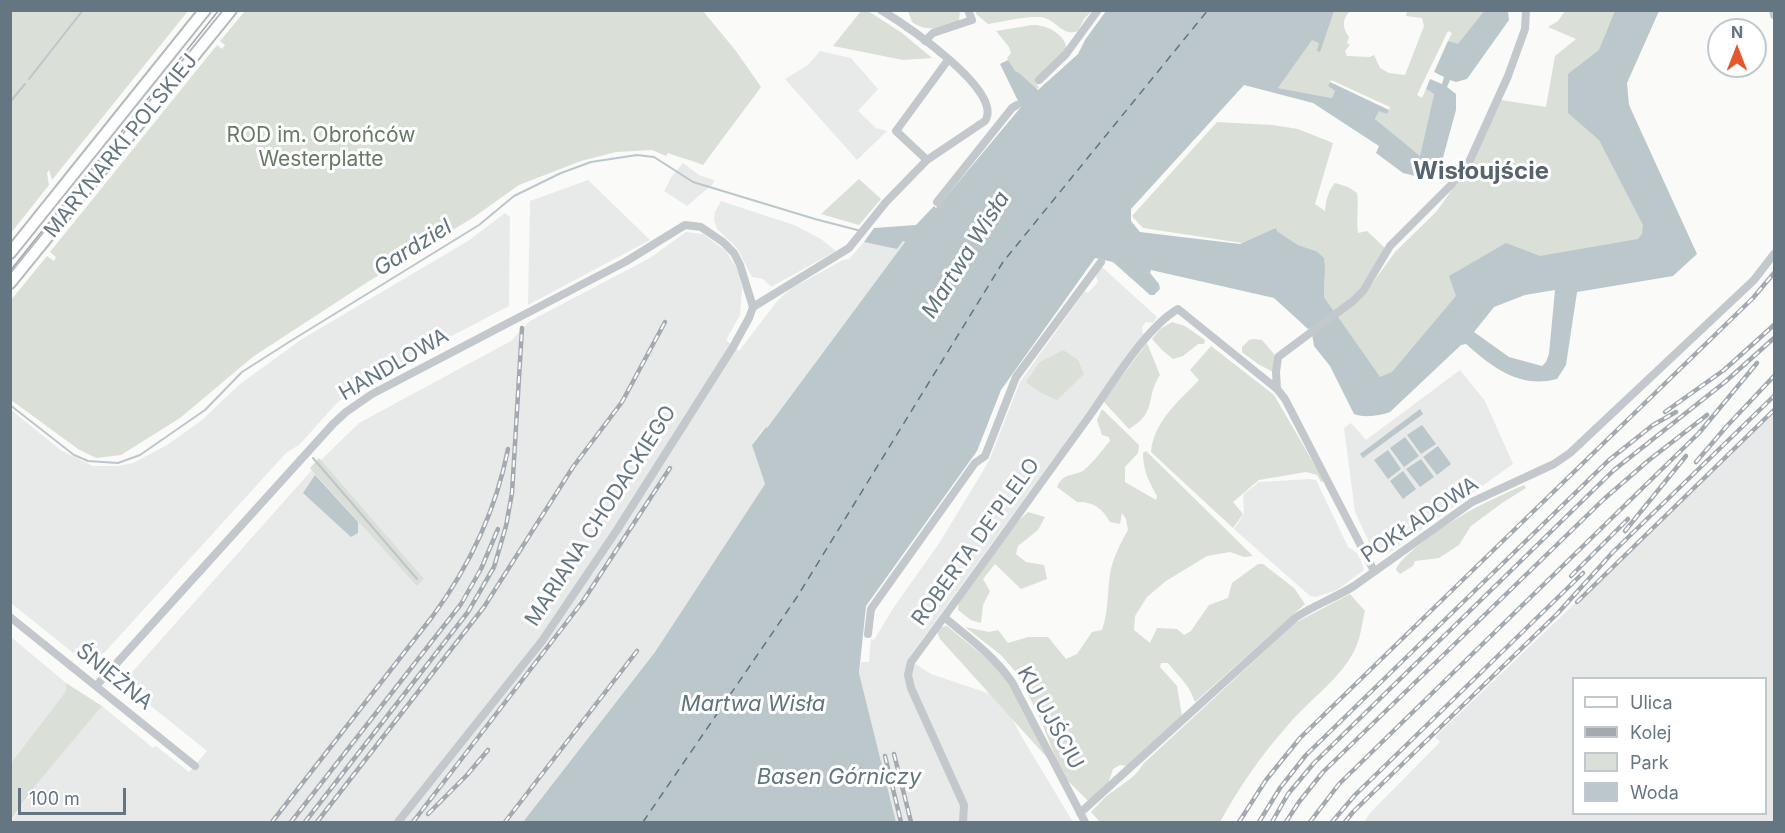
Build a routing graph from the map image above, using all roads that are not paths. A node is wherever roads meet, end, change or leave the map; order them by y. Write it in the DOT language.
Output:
graph roads {
  1 [pos="205,10"];
  2 [pos="231,10"];
  3 [pos="881,10"];
  4 [pos="968,10"];
  5 [pos="1098,10"];
  6 [pos="1526,10"];
  7 [pos="1773,10"];
  8 [pos="895,14"];
  9 [pos="1774,15"];
  10 [pos="925,41"];
  11 [pos="948,60"];
  12 [pos="1038,80"];
  13 [pos="1017,105"];
  14 [pos="927,159"];
  15 [pos="940,204"];
  16 [pos="10,253"];
  17 [pos="1774,254"];
  18 [pos="1101,262"];
  19 [pos="10,283"];
  20 [pos="753,307"];
  21 [pos="1277,389"];
  22 [pos="1374,571"];
  23 [pos="10,617"];
  24 [pos="944,617"];
  25 [pos="868,634"];
  26 [pos="96,686"];
  27 [pos="195,766"];
  28 [pos="1080,813"];
  29 [pos="398,822"];
  30 [pos="963,822"];
  31 [pos="1085,822"];
  1 -- 16 [label="main road, MARYNARKI POLSKIEJ"];
  2 -- 19 [label="main road, MARYNARKI POLSKIEJ"];
  3 -- 8 [label="street"];
  4 -- 10 [label="street"];
  5 -- 12 [label="street"];
  6 -- 21 [label="street"];
  7 -- 9 [label="street"];
  8 -- 10 [label="street"];
  10 -- 11 [label="street"];
  11 -- 14 [label="street"];
  11 -- 14 [label="street"];
  13 -- 15 [label="street"];
  14 -- 20 [label="street"];
  17 -- 22 [label="street, POKŁADOWA"];
  18 -- 25 [label="street"];
  20 -- 26 [label="street, HANDLOWA"];
  20 -- 29 [label="street, MARIANA CHODACKIEGO"];
  21 -- 22 [label="street"];
  21 -- 24 [label="street, ROBERTA DE'PLELO"];
  22 -- 28 [label="street, POKŁADOWA"];
  23 -- 26 [label="street, ŚNIEŻNA"];
  24 -- 28 [label="street, KU UJŚCIU"];
  24 -- 30 [label="street, ROBERTA DE'PLELO"];
  26 -- 27 [label="street, ŚNIEŻNA"];
  28 -- 31 [label="street, KU UJŚCIU"];
}
